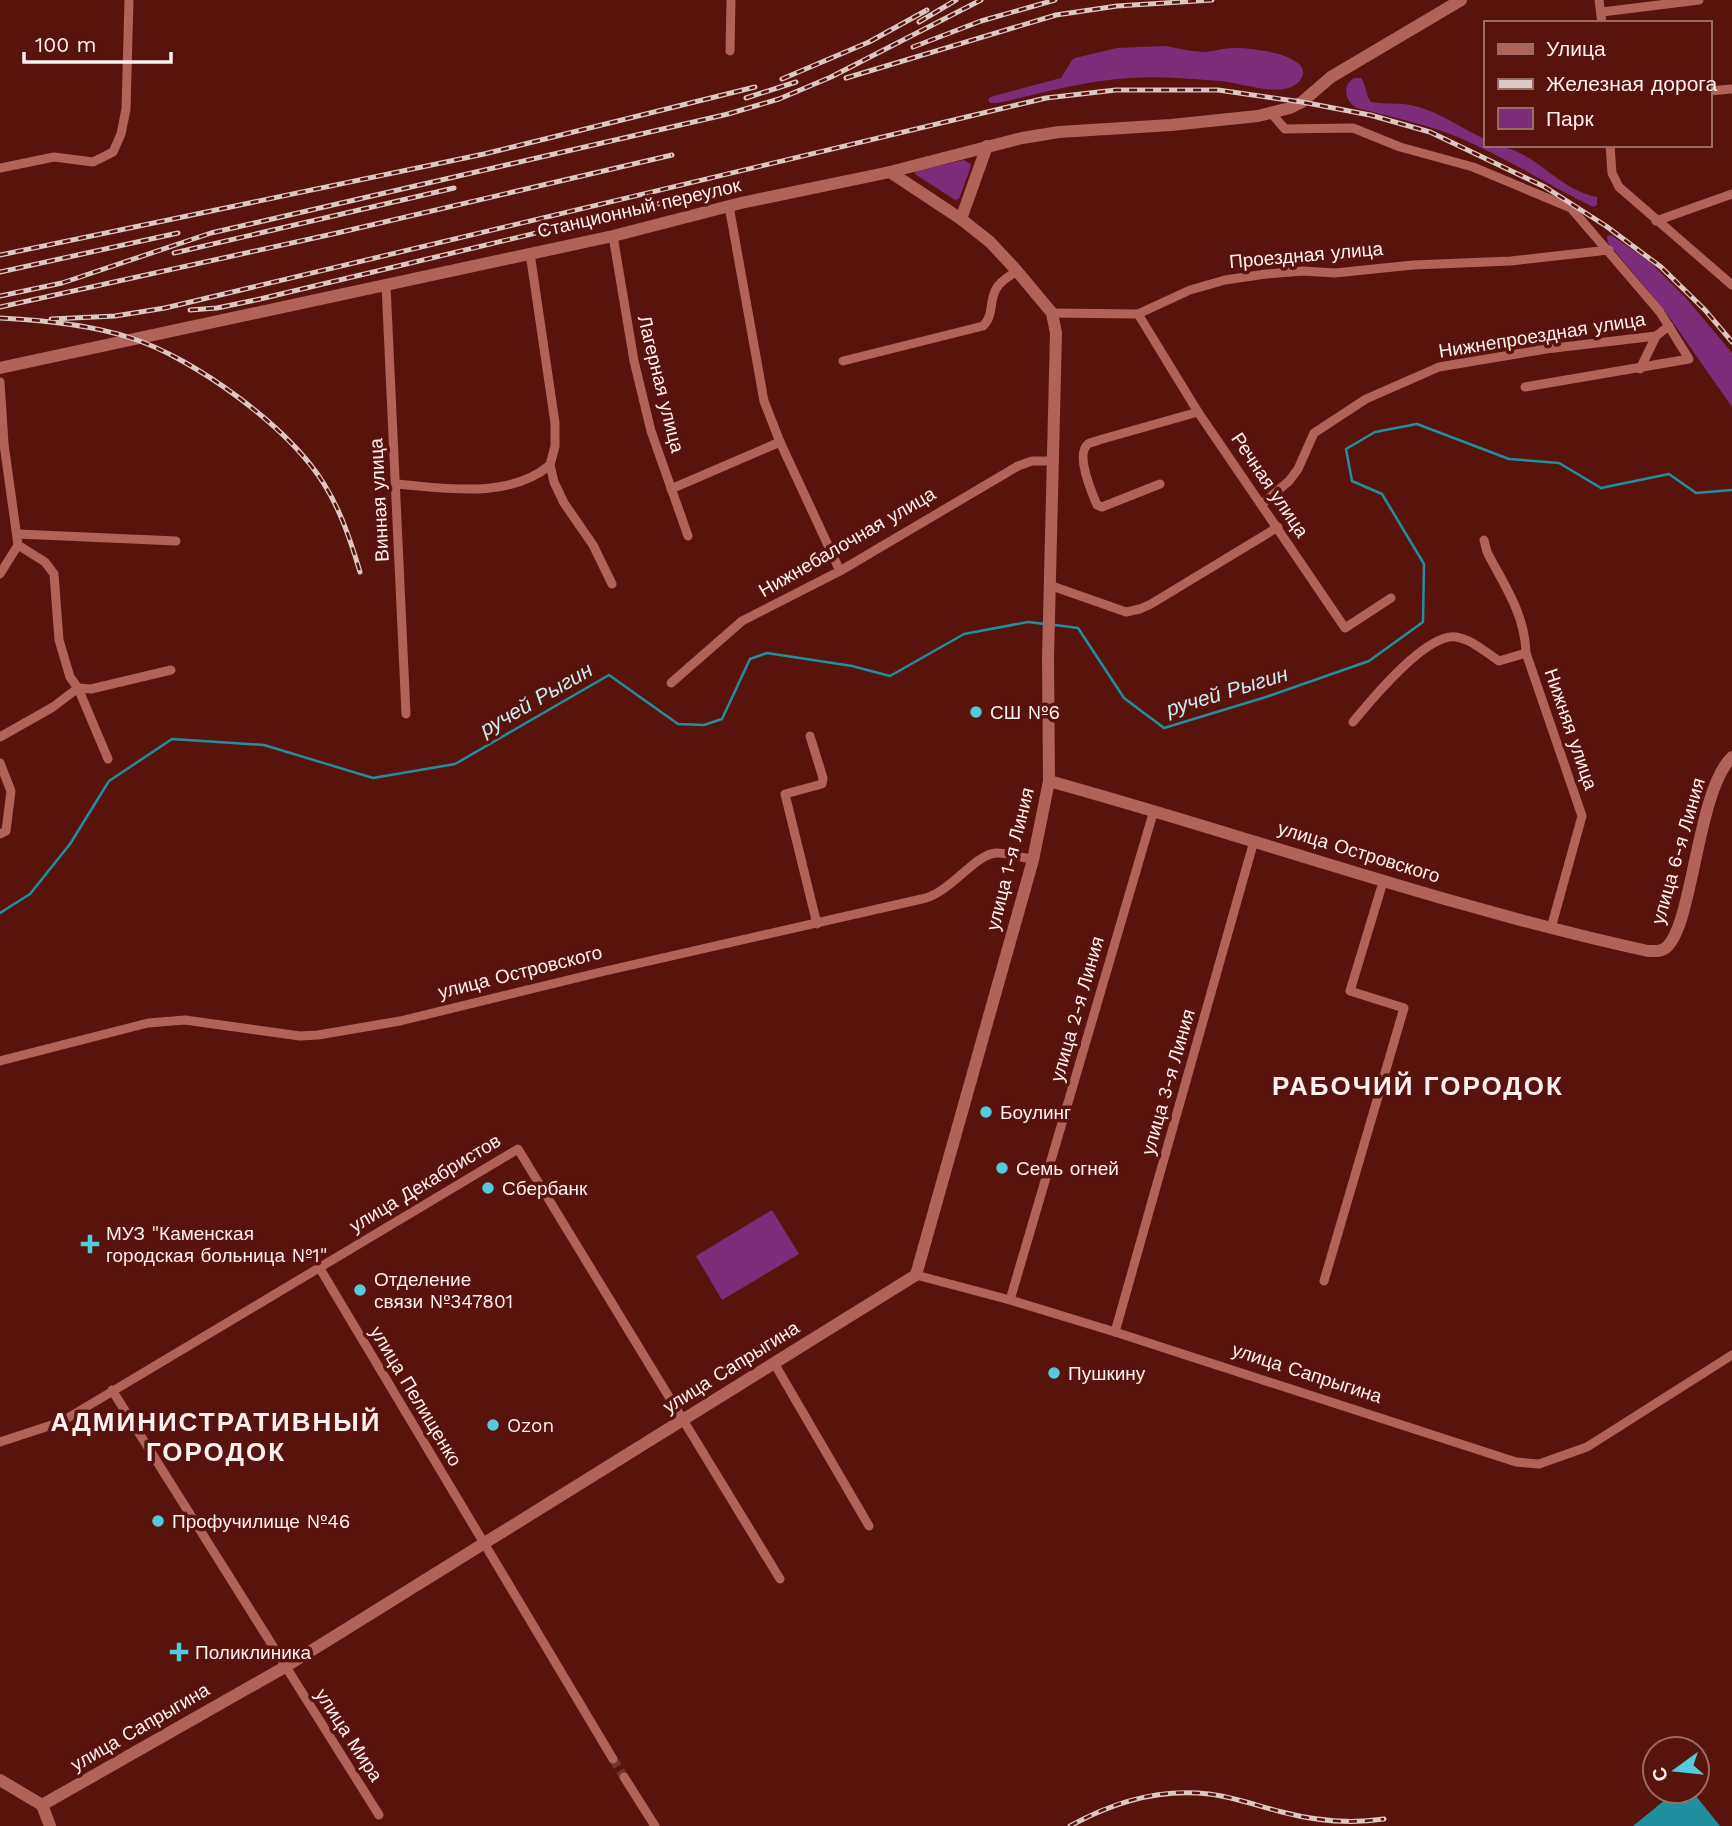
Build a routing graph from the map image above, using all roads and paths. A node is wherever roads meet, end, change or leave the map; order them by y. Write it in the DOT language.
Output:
graph roads {
  1 [pos="129,0"];
  2 [pos="731,0"];
  3 [pos="1461,0"];
  4 [pos="1598,0"];
  5 [pos="1699,0"];
  6 [pos="1602,12"];
  7 [pos="1602,21"];
  8 [pos="730,51"];
  9 [pos="1732,89"];
  10 [pos="1711,91"];
  11 [pos="1271,113"];
  12 [pos="987,146"];
  13 [pos="1610,147"];
  14 [pos="0,168"];
  15 [pos="890,172"];
  16 [pos="1732,194"];
  17 [pos="729,206"];
  18 [pos="961,219"];
  19 [pos="1656,221"];
  20 [pos="613,236"];
  21 [pos="1609,250"];
  22 [pos="530,253"];
  23 [pos="1017,271"];
  24 [pos="386,285"];
  25 [pos="1732,285"];
  26 [pos="1052,313"];
  27 [pos="1138,314"];
  28 [pos="1670,326"];
  29 [pos="1656,336"];
  30 [pos="844,361"];
  31 [pos="0,368"];
  32 [pos="1640,369"];
  33 [pos="0,382"];
  34 [pos="1525,387"];
  35 [pos="1198,412"];
  36 [pos="780,443"];
  37 [pos="1054,461"];
  38 [pos="550,465"];
  39 [pos="396,484"];
  40 [pos="1160,484"];
  41 [pos="671,489"];
  42 [pos="1262,504"];
  43 [pos="1278,527"];
  44 [pos="18,534"];
  45 [pos="688,536"];
  46 [pos="1484,540"];
  47 [pos="176,541"];
  48 [pos="18,545"];
  49 [pos="839,571"];
  50 [pos="0,574"];
  51 [pos="612,584"];
  52 [pos="1052,586"];
  53 [pos="1391,598"];
  54 [pos="1526,653"];
  55 [pos="171,670"];
  56 [pos="671,683"];
  57 [pos="79,688"];
  58 [pos="406,714"];
  59 [pos="1353,722"];
  60 [pos="810,736"];
  61 [pos="0,737"];
  62 [pos="1731,758"];
  63 [pos="108,759"];
  64 [pos="0,763"];
  65 [pos="1049,781"];
  66 [pos="1154,810"];
  67 [pos="0,834"];
  68 [pos="1254,841"];
  69 [pos="1033,860"];
  70 [pos="1383,882"];
  71 [pos="817,923"];
  72 [pos="1551,928"];
  73 [pos="1659,951"];
  74 [pos="0,1061"];
  75 [pos="318,1268"];
  76 [pos="916,1275"];
  77 [pos="1324,1281"];
  78 [pos="1010,1300"];
  79 [pos="1115,1332"];
  80 [pos="1732,1355"];
  81 [pos="774,1363"];
  82 [pos="112,1390"];
  83 [pos="683,1420"];
  84 [pos="0,1443"];
  85 [pos="869,1526"];
  86 [pos="484,1543"];
  87 [pos="780,1579"];
  88 [pos="285,1667"];
  89 [pos="613,1759"];
  90 [pos="624,1777"];
  91 [pos="0,1780"];
  92 [pos="42,1805"];
  93 [pos="379,1815"];
  94 [pos="50,1826"];
  95 [pos="655,1826"];
  1 -- 14 [label="street"];
  2 -- 8 [label="street"];
  3 -- 11 [label="street, Станционный переулок"];
  4 -- 6 [label="street"];
  5 -- 6 [label="street"];
  6 -- 7 [label="street"];
  9 -- 10 [label="street"];
  11 -- 12 [label="street, Станционный переулок"];
  11 -- 21 [label="street"];
  12 -- 15 [label="street, Станционный переулок"];
  12 -- 18 [label="street"];
  13 -- 19 [label="street"];
  15 -- 17 [label="street, Станционный переулок"];
  15 -- 18 [label="street"];
  16 -- 19 [label="street"];
  17 -- 20 [label="street, Станционный переулок"];
  17 -- 36 [label="street"];
  18 -- 23 [label="street"];
  19 -- 25 [label="street"];
  20 -- 22 [label="street, Станционный переулок"];
  20 -- 41 [label="street, Лагерная улица"];
  21 -- 27 [label="street, Проездная улица"];
  21 -- 28 [label="street"];
  22 -- 24 [label="street, Станционный переулок"];
  22 -- 38 [label="street"];
  23 -- 26 [label="street"];
  23 -- 30 [label="street"];
  24 -- 31 [label="street, Станционный переулок"];
  24 -- 39 [label="street, Винная улица"];
  26 -- 27 [label="street, Проездная улица"];
  26 -- 37 [label="street, улица 1-я Линия"];
  27 -- 35 [label="street, Речная улица"];
  28 -- 29 [label="street, Нижнепроездная улица"];
  28 -- 32 [label="street"];
  29 -- 32 [label="street"];
  29 -- 42 [label="street, Нижнепроездная улица"];
  32 -- 34 [label="street"];
  33 -- 44 [label="street"];
  35 -- 40 [label="street"];
  35 -- 42 [label="street, Речная улица"];
  36 -- 41 [label="street"];
  36 -- 49 [label="street"];
  37 -- 49 [label="street, Нижнебалочная улица"];
  37 -- 52 [label="street, улица 1-я Линия"];
  38 -- 39 [label="street"];
  38 -- 51 [label="street"];
  39 -- 58 [label="street, Винная улица"];
  41 -- 45 [label="street, Лагерная улица"];
  42 -- 43 [label="street, Речная улица"];
  43 -- 52 [label="street"];
  43 -- 53 [label="street, Речная улица"];
  44 -- 47 [label="street"];
  44 -- 48 [label="street"];
  46 -- 54 [label="street, Нижняя улица"];
  48 -- 50 [label="street"];
  48 -- 57 [label="street"];
  49 -- 56 [label="street, Нижнебалочная улица"];
  52 -- 65 [label="street, улица 1-я Линия"];
  54 -- 59 [label="street, Нижняя улица"];
  54 -- 72 [label="street, Нижняя улица"];
  55 -- 57 [label="street"];
  57 -- 61 [label="street"];
  57 -- 63 [label="street"];
  60 -- 71 [label="street"];
  62 -- 73 [label="street, улица 6-я Линия"];
  64 -- 67 [label="street"];
  65 -- 66 [label="street, улица Островского"];
  65 -- 69 [label="street, улица 1-я Линия"];
  66 -- 68 [label="street, улица Островского"];
  66 -- 78 [label="street, улица 2-я Линия"];
  68 -- 70 [label="street, улица Островского"];
  68 -- 79 [label="street, улица 3-я Линия"];
  69 -- 71 [label="street, улица Островского"];
  69 -- 76 [label="street, улица 1-я Линия"];
  70 -- 72 [label="street, улица Островского"];
  70 -- 77 [label="street"];
  71 -- 74 [label="street, улица Островского"];
  72 -- 73 [label="street, улица Островского"];
  75 -- 82 [label="street, улица Декабристов"];
  75 -- 83 [label="street, улица Декабристов"];
  75 -- 86 [label="street, улица Пелищенко"];
  76 -- 78 [label="street, улица Сапрыгина"];
  76 -- 81 [label="street, улица Сапрыгина"];
  78 -- 79 [label="street, улица Сапрыгина"];
  79 -- 80 [label="street, улица Сапрыгина"];
  81 -- 83 [label="street, улица Сапрыгина"];
  81 -- 85 [label="street"];
  82 -- 84 [label="street, улица Декабристов"];
  82 -- 88 [label="street, улица Мира"];
  83 -- 86 [label="street, улица Сапрыгина"];
  83 -- 87 [label="street"];
  86 -- 88 [label="street, улица Сапрыгина"];
  86 -- 89 [label="street, улица Пелищенко"];
  88 -- 92 [label="street, улица Сапрыгина"];
  88 -- 93 [label="street, улица Мира"];
  90 -- 95 [label="street"];
  91 -- 92 [label="street"];
  92 -- 94 [label="street"];
}
